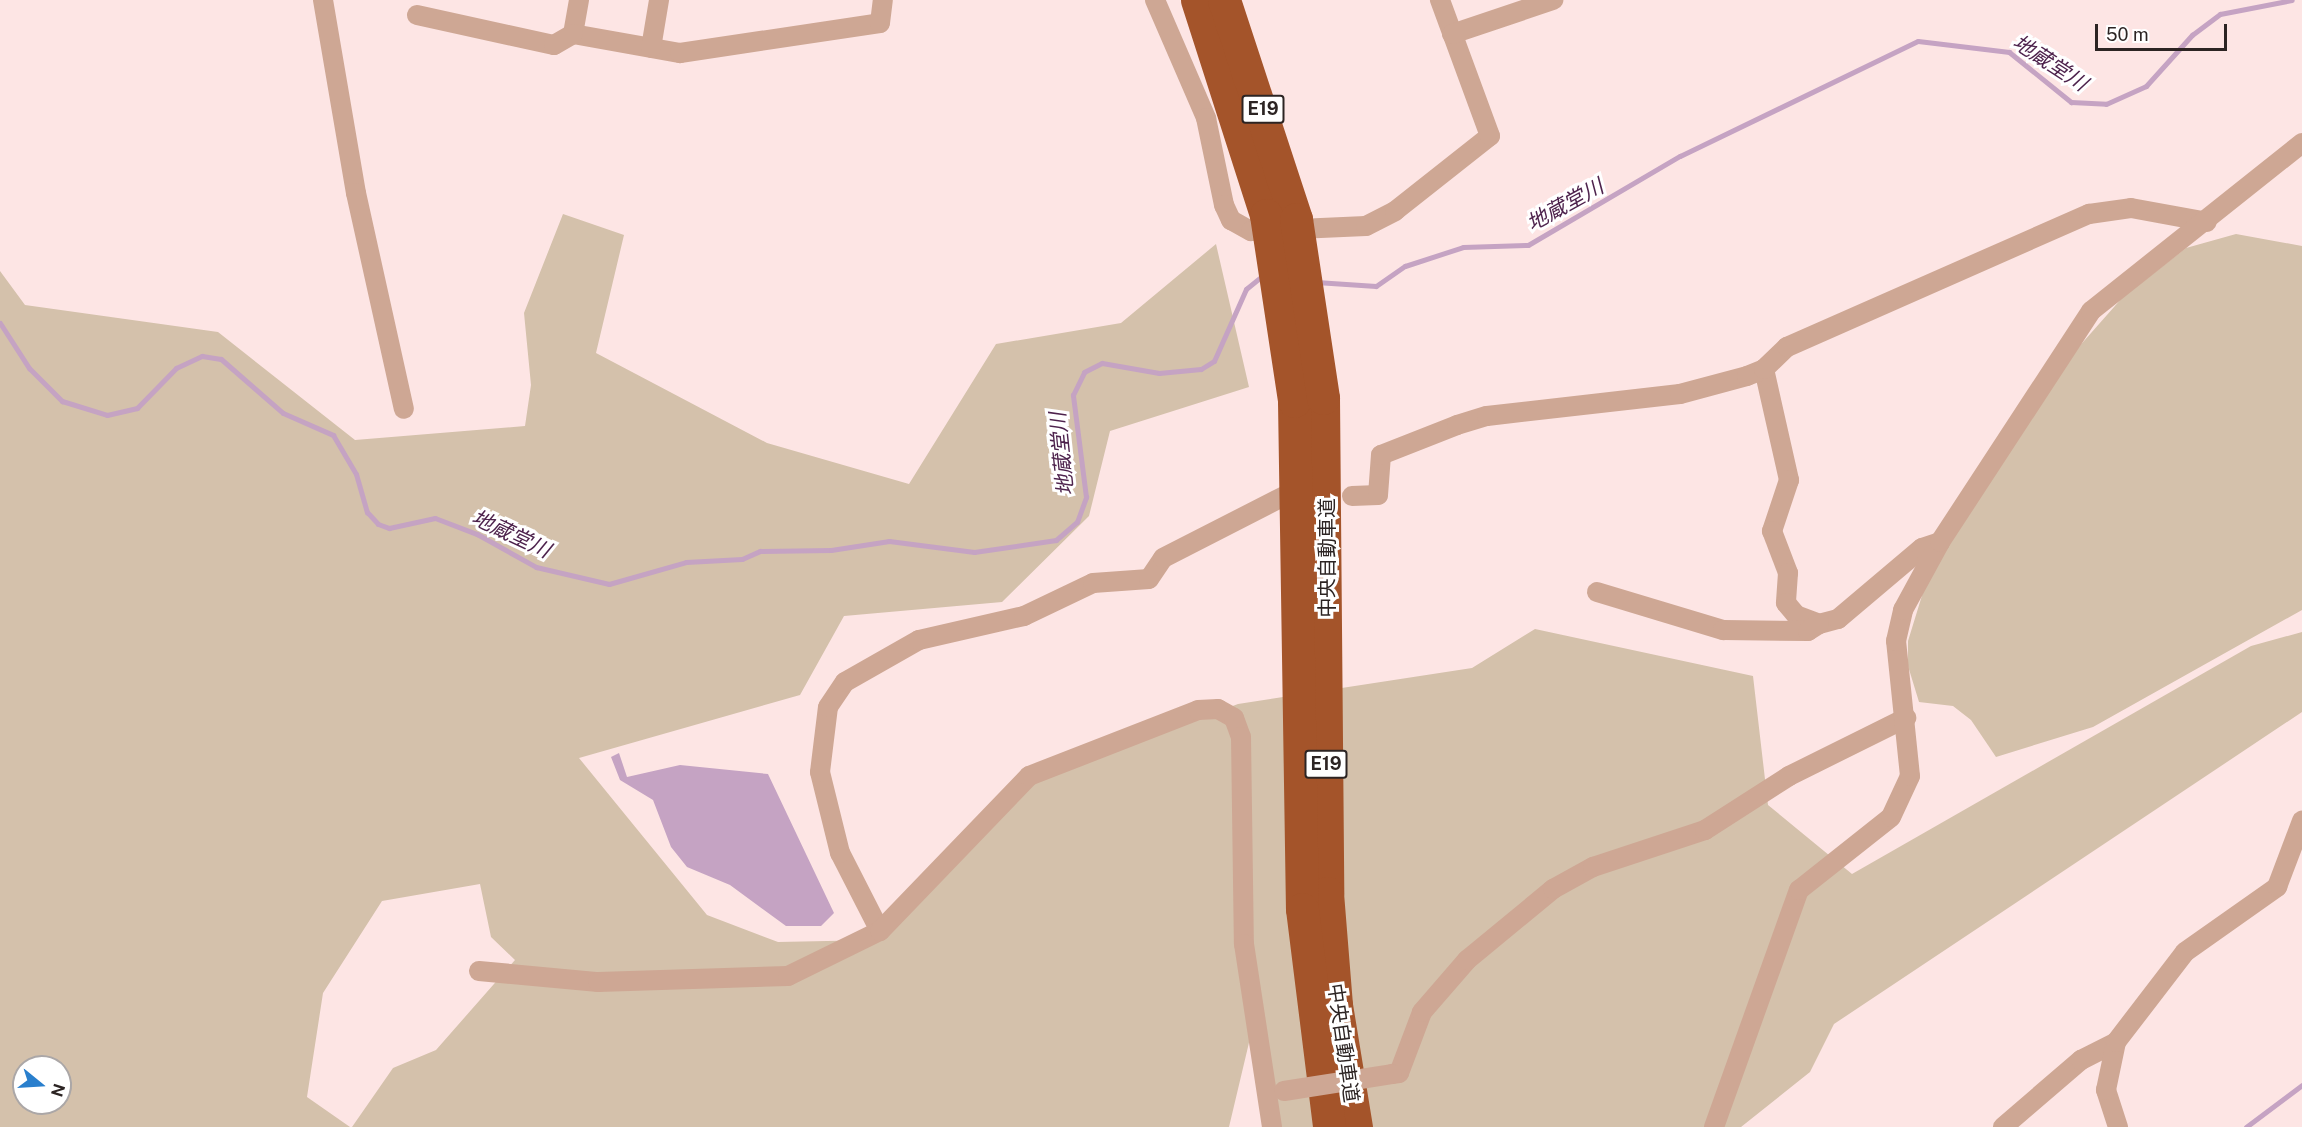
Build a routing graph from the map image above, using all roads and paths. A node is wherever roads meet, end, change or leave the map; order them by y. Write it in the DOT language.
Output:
graph roads {
  1 [pos="323,0"];
  2 [pos="579,0"];
  3 [pos="659,0"];
  4 [pos="883,0"];
  5 [pos="1155,0"];
  6 [pos="1197,0"];
  7 [pos="1224,0"];
  8 [pos="1440,0"];
  9 [pos="1553,0"];
  10 [pos="417,15"];
  11 [pos="573,34"];
  12 [pos="1452,34"];
  13 [pos="651,48"];
  14 [pos="2302,143"];
  15 [pos="1281,217"];
  16 [pos="2207,222"];
  17 [pos="1764,369"];
  18 [pos="1309,399"];
  19 [pos="404,409"];
  20 [pos="1284,496"];
  21 [pos="1352,496"];
  22 [pos="1940,542"];
  23 [pos="1597,592"];
  24 [pos="1819,624"];
  25 [pos="1906,718"];
  26 [pos="2302,821"];
  27 [pos="880,932"];
  28 [pos="479,972"];
  29 [pos="2116,1042"];
  30 [pos="1265,1096"];
  31 [pos="1272,1127"];
  32 [pos="1329,1127"];
  33 [pos="1356,1127"];
  34 [pos="1714,1127"];
  35 [pos="2003,1127"];
  36 [pos="2118,1127"];
  1 -- 19 [label="street"];
  2 -- 11 [label="street"];
  3 -- 13 [label="street"];
  4 -- 13 [label="street"];
  5 -- 12 [label="street"];
  6 -- 15 [label="highway, 中央自動車道 / E19"];
  7 -- 15 [label="highway, 中央自動車道 / E19"];
  8 -- 12 [label="street"];
  9 -- 12 [label="street"];
  10 -- 11 [label="street"];
  11 -- 13 [label="street"];
  14 -- 16 [label="street"];
  15 -- 18 [label="highway, 中央自動車道 / E19, bridge"];
  16 -- 17 [label="street"];
  16 -- 22 [label="street"];
  17 -- 21 [label="street"];
  17 -- 24 [label="street"];
  18 -- 32 [label="highway, 中央自動車道 / E19"];
  18 -- 33 [label="highway, 中央自動車道 / E19"];
  20 -- 27 [label="street"];
  22 -- 24 [label="street"];
  22 -- 25 [label="street"];
  23 -- 24 [label="street"];
  25 -- 30 [label="street, bridge"];
  25 -- 34 [label="street"];
  26 -- 29 [label="street"];
  27 -- 28 [label="street"];
  27 -- 30 [label="street"];
  29 -- 35 [label="street"];
  29 -- 36 [label="street"];
  30 -- 31 [label="street"];
}
